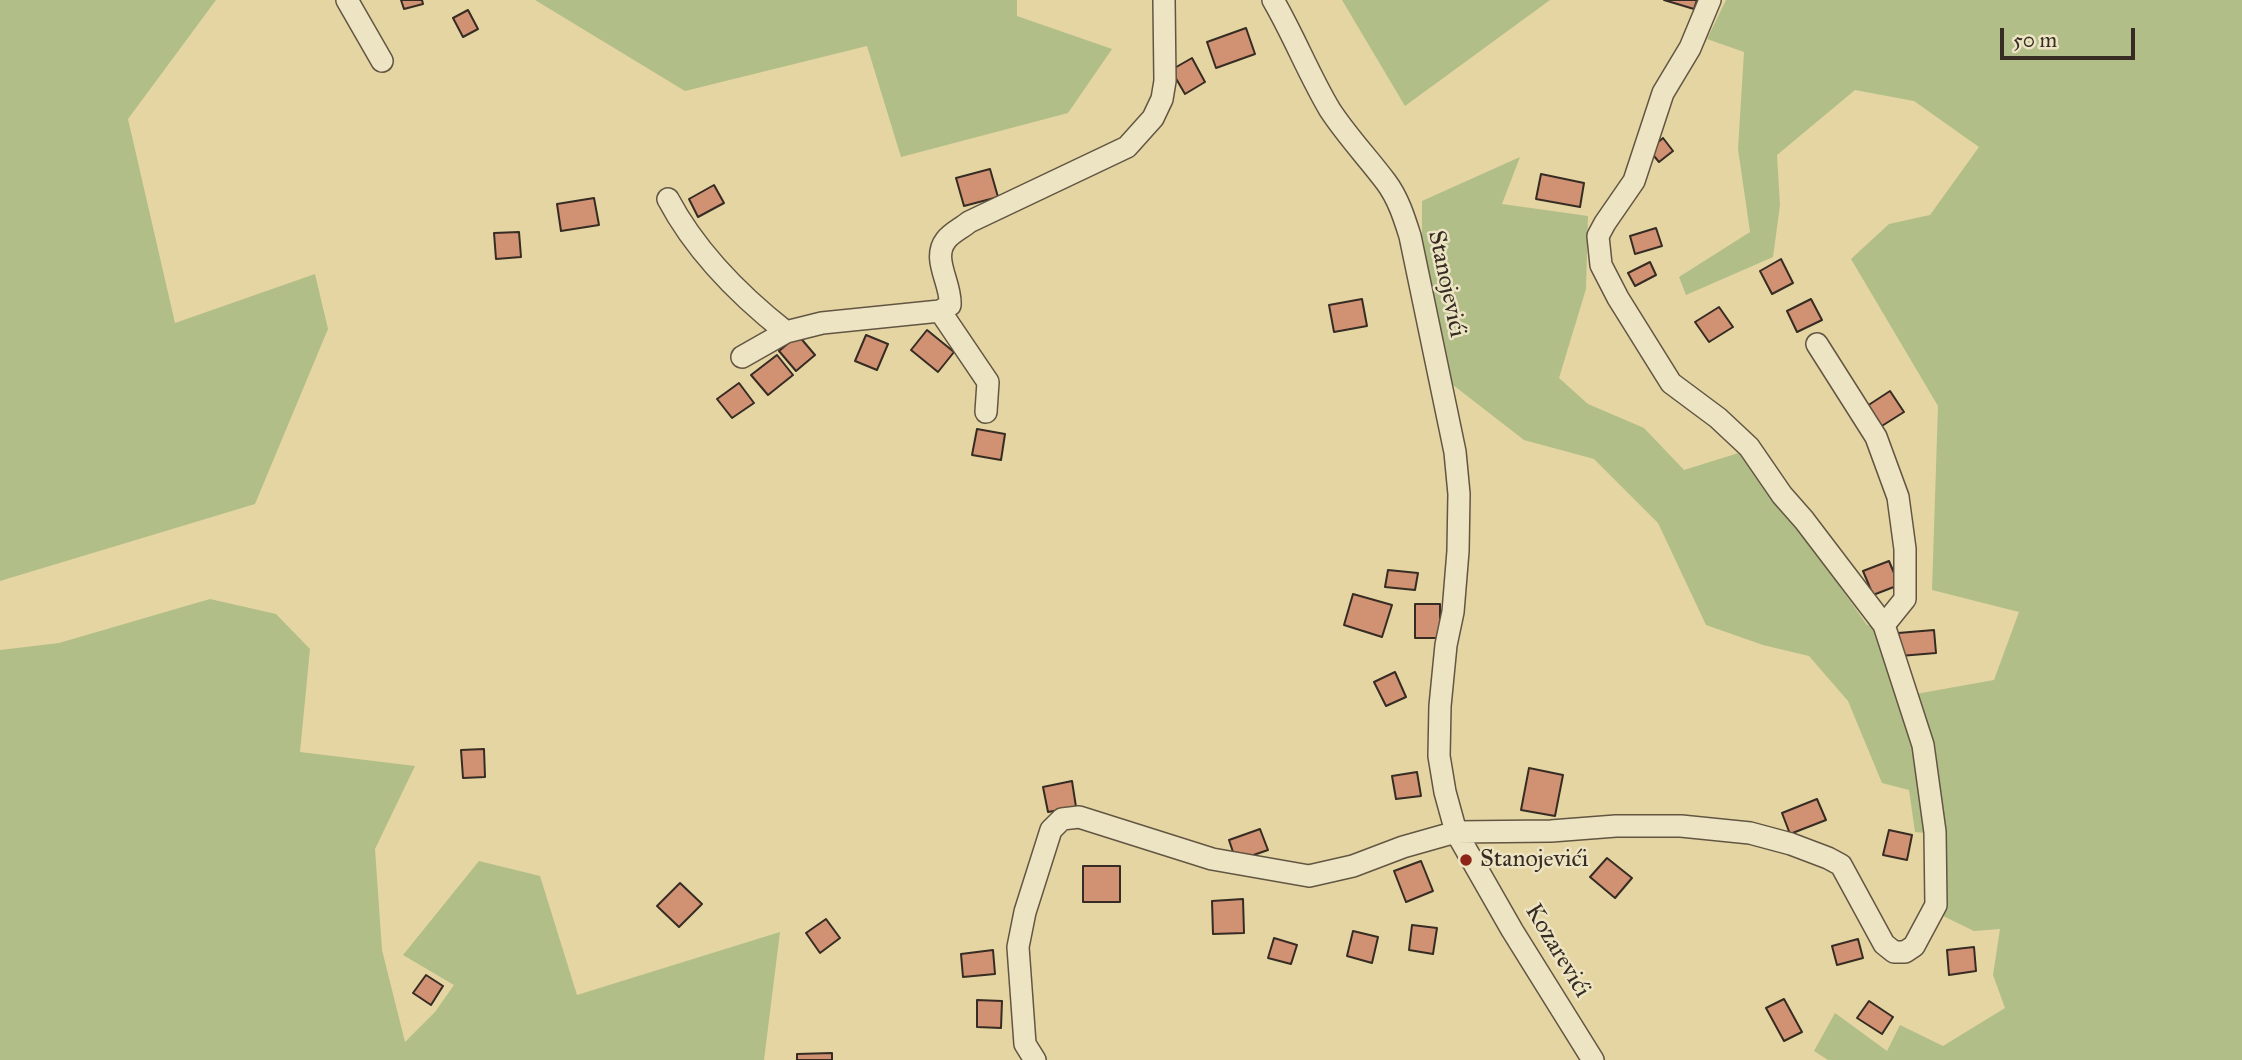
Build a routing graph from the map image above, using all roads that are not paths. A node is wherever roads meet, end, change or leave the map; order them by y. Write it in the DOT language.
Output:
graph roads {
  1 [pos="347,0"];
  2 [pos="1164,0"];
  3 [pos="1273,0"];
  4 [pos="1710,0"];
  5 [pos="382,61"];
  6 [pos="668,199"];
  7 [pos="940,311"];
  8 [pos="786,332"];
  9 [pos="1817,344"];
  10 [pos="742,357"];
  11 [pos="986,412"];
  12 [pos="1884,625"];
  13 [pos="1456,832"];
  14 [pos="1035,1060"];
  15 [pos="1593,1060"];
  1 -- 5 [label="street"];
  2 -- 7 [label="street"];
  3 -- 13 [label="street, Stanojevići"];
  4 -- 12 [label="street"];
  6 -- 8 [label="street"];
  7 -- 8 [label="street"];
  7 -- 11 [label="street"];
  8 -- 10 [label="street"];
  9 -- 12 [label="street"];
  12 -- 13 [label="street"];
  13 -- 14 [label="street"];
  13 -- 15 [label="street, Kozarevići"];
}
